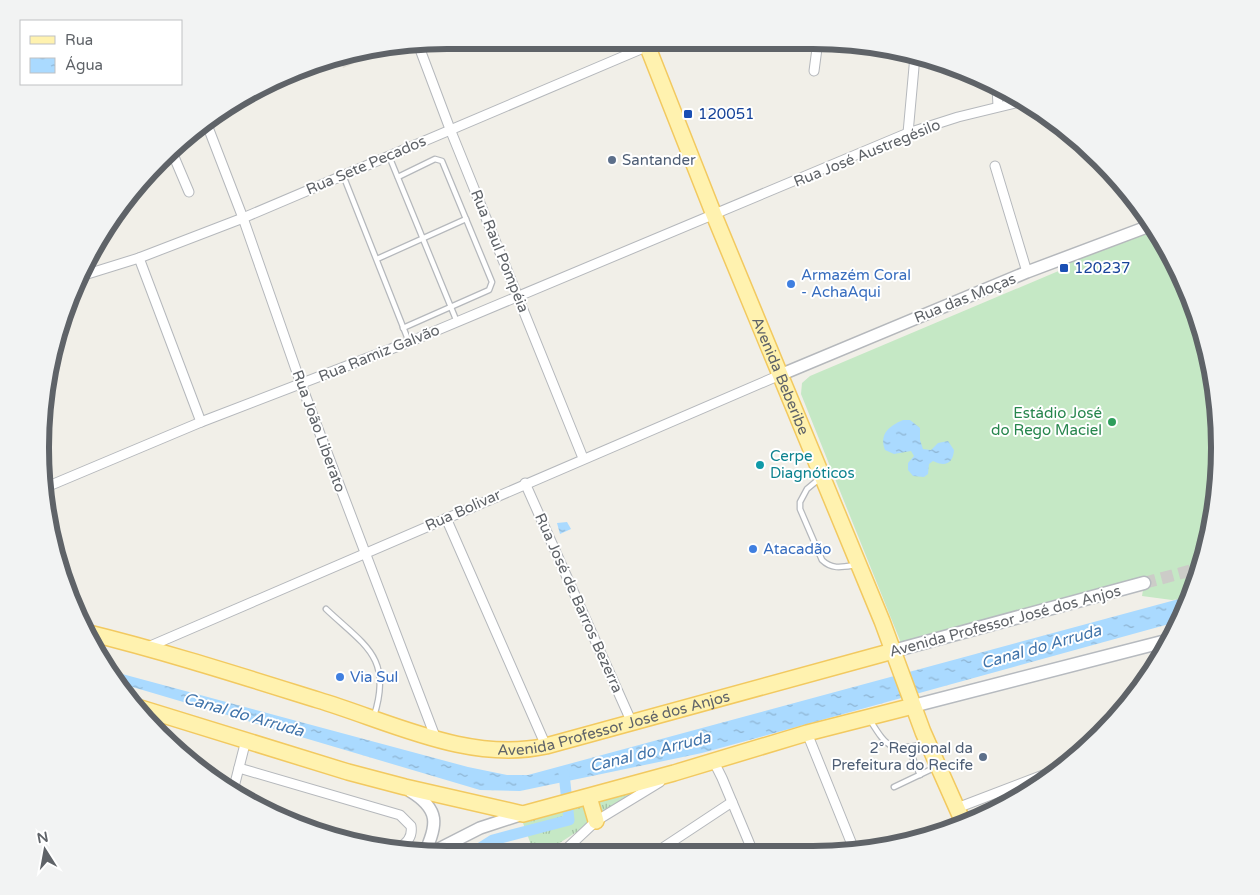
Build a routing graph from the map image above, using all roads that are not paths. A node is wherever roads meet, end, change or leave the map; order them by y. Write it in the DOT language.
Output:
graph roads {
  1 [pos="632,49"];
  2 [pos="648,49"];
  3 [pos="817,49"];
  4 [pos="420,50"];
  5 [pos="914,62"];
  6 [pos="814,71"];
  7 [pos="997,94"];
  8 [pos="1014,103"];
  9 [pos="998,106"];
  10 [pos="209,128"];
  11 [pos="450,129"];
  12 [pos="908,133"];
  13 [pos="389,155"];
  14 [pos="174,158"];
  15 [pos="995,166"];
  16 [pos="343,174"];
  17 [pos="398,176"];
  18 [pos="188,192"];
  19 [pos="714,215"];
  20 [pos="243,218"];
  21 [pos="466,219"];
  22 [pos="1145,228"];
  23 [pos="423,238"];
  24 [pos="139,258"];
  25 [pos="377,260"];
  26 [pos="1027,272"];
  27 [pos="89,274"];
  28 [pos="519,296"];
  29 [pos="451,307"];
  30 [pos="457,322"];
  31 [pos="403,328"];
  32 [pos="409,342"];
  33 [pos="780,375"];
  34 [pos="302,384"];
  35 [pos="201,422"];
  36 [pos="583,458"];
  37 [pos="822,477"];
  38 [pos="525,483"];
  39 [pos="51,485"];
  40 [pos="446,518"];
  41 [pos="364,552"];
  42 [pos="858,564"];
  43 [pos="1144,583"];
  44 [pos="326,608"];
  45 [pos="95,635"];
  46 [pos="1160,642"];
  47 [pos="147,647"];
  48 [pos="896,658"];
  49 [pos="911,701"];
  50 [pos="148,710"];
  51 [pos="868,717"];
  52 [pos="373,718"];
  53 [pos="632,723"];
  54 [pos="806,733"];
  55 [pos="436,739"];
  56 [pos="246,740"];
  57 [pos="928,744"];
  58 [pos="546,746"];
  59 [pos="908,747"];
  60 [pos="713,760"];
  61 [pos="938,766"];
  62 [pos="239,768"];
  63 [pos="674,774"];
  64 [pos="920,775"];
  65 [pos="234,784"];
  66 [pos="1025,785"];
  67 [pos="405,787"];
  68 [pos="894,787"];
  69 [pos="586,798"];
  70 [pos="732,802"];
  71 [pos="523,814"];
  72 [pos="960,815"];
  73 [pos="596,821"];
  74 [pos="404,844"];
  75 [pos="852,844"];
  76 [pos="428,845"];
  77 [pos="445,846"];
  78 [pos="569,846"];
  79 [pos="666,846"];
  80 [pos="750,846"];
  1 -- 11 [label="street, Rua Sete Pecados"];
  2 -- 19 [label="main road, Avenida Beberibe"];
  3 -- 6 [label="street"];
  4 -- 11 [label="street, Rua Raul Pompéia"];
  5 -- 12 [label="street"];
  7 -- 9 [label="street"];
  8 -- 9 [label="street, Rua José Austregésilo"];
  9 -- 12 [label="street, Rua José Austregésilo"];
  10 -- 20 [label="street, Rua João Liberato"];
  11 -- 13 [label="street, Rua Sete Pecados"];
  11 -- 28 [label="street, Rua Raul Pompéia"];
  12 -- 19 [label="street, Rua José Austregésilo"];
  13 -- 16 [label="street, Rua Sete Pecados"];
  13 -- 17 [label="lane"];
  14 -- 18 [label="street"];
  15 -- 26 [label="street"];
  16 -- 20 [label="street, Rua Sete Pecados"];
  16 -- 25 [label="lane"];
  17 -- 21 [label="lane"];
  17 -- 23 [label="lane"];
  19 -- 28 [label="street, Rua Ramiz Galvão"];
  19 -- 33 [label="main road, Avenida Beberibe"];
  20 -- 24 [label="street, Rua Sete Pecados"];
  20 -- 34 [label="street, Rua João Liberato"];
  21 -- 23 [label="lane"];
  21 -- 29 [label="lane"];
  22 -- 26 [label="street, Rua das Moças"];
  23 -- 25 [label="lane"];
  23 -- 29 [label="lane"];
  24 -- 27 [label="street, Rua Sete Pecados"];
  24 -- 35 [label="street"];
  25 -- 31 [label="lane"];
  26 -- 33 [label="street, Rua das Moças"];
  28 -- 30 [label="street, Rua Ramiz Galvão"];
  28 -- 36 [label="street, Rua Raul Pompéia"];
  29 -- 30 [label="lane"];
  29 -- 31 [label="lane"];
  30 -- 32 [label="street, Rua Ramiz Galvão"];
  31 -- 32 [label="lane"];
  32 -- 34 [label="street, Rua Ramiz Galvão"];
  33 -- 36 [label="street, Rua Bolivar"];
  33 -- 37 [label="main road, Avenida Beberibe"];
  34 -- 35 [label="street, Rua Ramiz Galvão"];
  34 -- 41 [label="street, Rua João Liberato"];
  35 -- 39 [label="street, Rua Ramiz Galvão"];
  36 -- 38 [label="street, Rua Bolivar"];
  37 -- 42 [label="main road, Avenida Beberibe"];
  37 -- 42 [label="lane"];
  38 -- 40 [label="street, Rua Bolivar"];
  38 -- 53 [label="street, Rua José de Barros Bezerra"];
  40 -- 41 [label="street, Rua Bolivar"];
  40 -- 58 [label="street"];
  41 -- 47 [label="street, Rua Bolivar"];
  41 -- 55 [label="street, Rua João Liberato"];
  42 -- 48 [label="main road, Avenida Beberibe"];
  43 -- 48 [label="main road, Avenida Professor José dos Anjos"];
  44 -- 52 [label="lane"];
  45 -- 47 [label="main road, Avenida Professor José dos Anjos"];
  46 -- 49 [label="main road"];
  47 -- 52 [label="main road, Avenida Professor José dos Anjos"];
  48 -- 49 [label="main road, Avenida Beberibe"];
  48 -- 53 [label="main road, Avenida Professor José dos Anjos"];
  49 -- 51 [label="main road"];
  49 -- 57 [label="main road, Avenida Beberibe"];
  50 -- 56 [label="main road"];
  51 -- 54 [label="main road"];
  51 -- 59 [label="lane"];
  52 -- 55 [label="main road, Avenida Professor José dos Anjos"];
  53 -- 58 [label="main road, Avenida Professor José dos Anjos"];
  54 -- 60 [label="main road"];
  54 -- 75 [label="street"];
  55 -- 58 [label="main road, Avenida Professor José dos Anjos"];
  56 -- 62 [label="street"];
  56 -- 67 [label="main road"];
  57 -- 59 [label="lane"];
  57 -- 61 [label="main road, Avenida Beberibe"];
  59 -- 64 [label="lane"];
  60 -- 63 [label="main road"];
  60 -- 70 [label="street"];
  61 -- 64 [label="lane"];
  61 -- 72 [label="main road, Avenida Beberibe"];
  62 -- 65 [label="street"];
  62 -- 74 [label="street"];
  63 -- 69 [label="main road"];
  63 -- 73 [label="street"];
  64 -- 68 [label="lane"];
  66 -- 72 [label="street"];
  67 -- 71 [label="main road"];
  67 -- 76 [label="street"];
  69 -- 71 [label="main road"];
  69 -- 73 [label="main road"];
  70 -- 79 [label="street"];
  70 -- 80 [label="street"];
  71 -- 77 [label="street"];
  73 -- 78 [label="street"];
}
